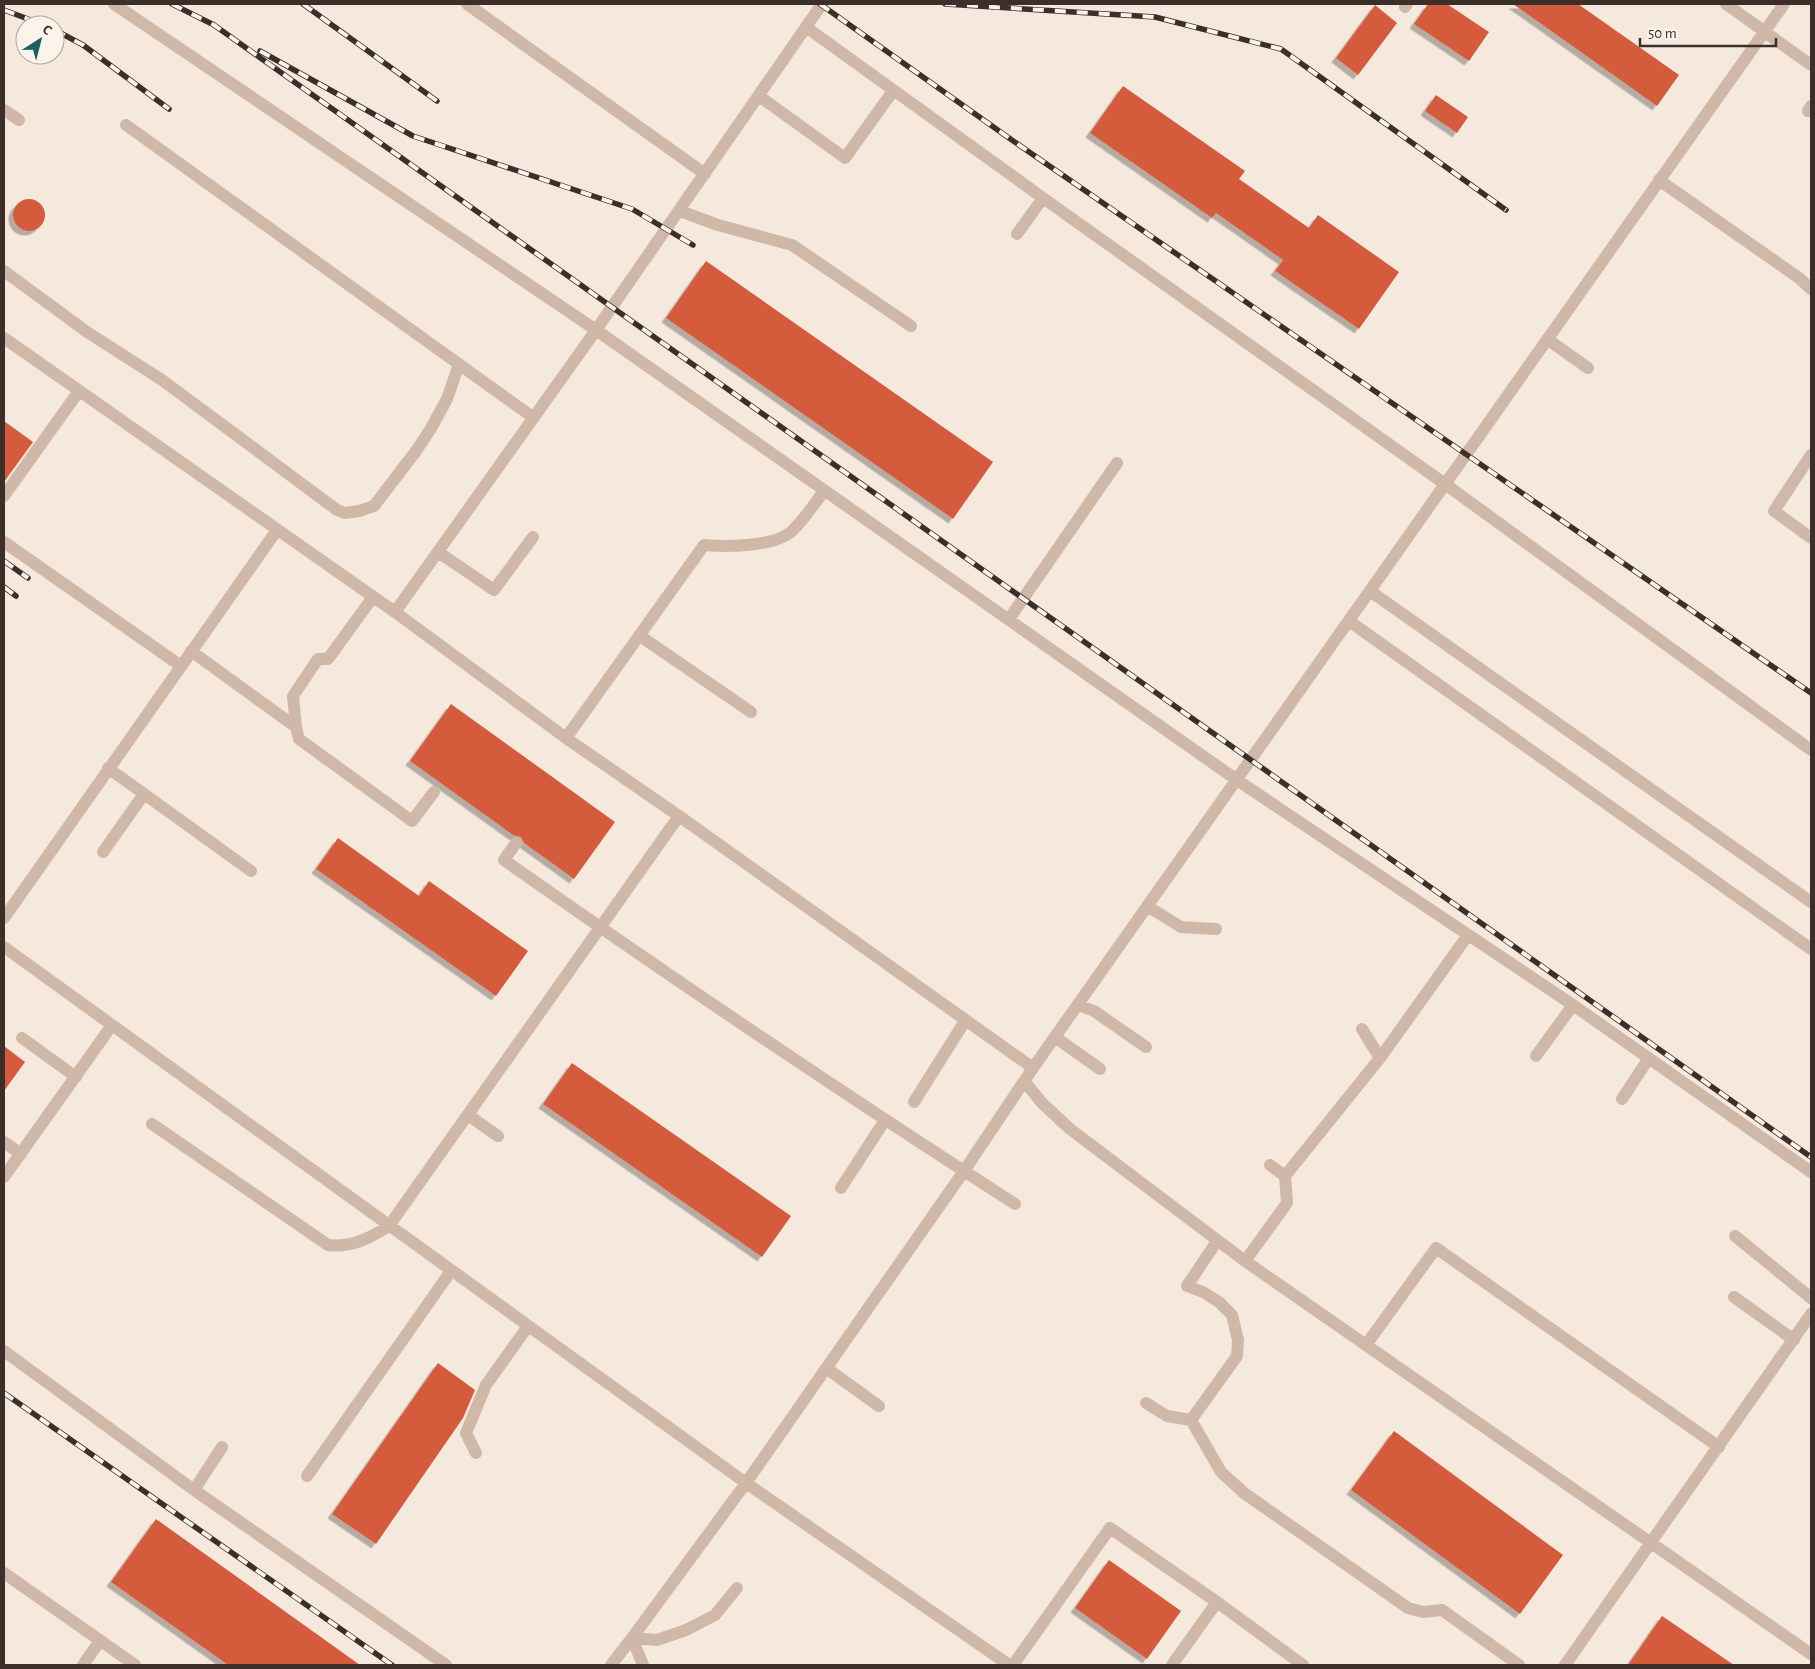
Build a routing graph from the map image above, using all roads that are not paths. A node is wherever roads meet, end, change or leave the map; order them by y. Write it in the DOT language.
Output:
graph roads {
  1 [pos="114,4"];
  2 [pos="467,4"];
  3 [pos="822,4"];
  4 [pos="1726,4"];
  5 [pos="1784,4"];
  6 [pos="806,27"];
  7 [pos="1764,31"];
  8 [pos="1811,65"];
  9 [pos="893,91"];
  10 [pos="759,96"];
  11 [pos="4,110"];
  12 [pos="19,120"];
  13 [pos="126,125"];
  14 [pos="705,174"];
  15 [pos="1659,180"];
  16 [pos="1042,198"];
  17 [pos="680,211"];
  18 [pos="1018,234"];
  19 [pos="4,271"];
  20 [pos="1811,289"];
  21 [pos="911,326"];
  22 [pos="596,330"];
  23 [pos="4,338"];
  24 [pos="1547,339"];
  25 [pos="459,364"];
  26 [pos="1588,368"];
  27 [pos="79,390"];
  28 [pos="534,418"];
  29 [pos="1811,455"];
  30 [pos="1117,463"];
  31 [pos="1445,484"];
  32 [pos="824,491"];
  33 [pos="4,496"];
  34 [pos="277,530"];
  35 [pos="533,537"];
  36 [pos="1811,538"];
  37 [pos="4,542"];
  38 [pos="438,552"];
  39 [pos="1370,591"];
  40 [pos="373,597"];
  41 [pos="395,612"];
  42 [pos="1009,619"];
  43 [pos="1348,621"];
  44 [pos="640,636"];
  45 [pos="191,651"];
  46 [pos="181,666"];
  47 [pos="751,712"];
  48 [pos="296,727"];
  49 [pos="566,738"];
  50 [pos="1811,750"];
  51 [pos="108,768"];
  52 [pos="1237,780"];
  53 [pos="434,792"];
  54 [pos="144,794"];
  55 [pos="679,816"];
  56 [pos="516,843"];
  57 [pos="103,852"];
  58 [pos="251,871"];
  59 [pos="1811,902"];
  60 [pos="1147,906"];
  61 [pos="4,918"];
  62 [pos="600,928"];
  63 [pos="1216,929"];
  64 [pos="1468,935"];
  65 [pos="4,947"];
  66 [pos="1811,949"];
  67 [pos="1078,1005"];
  68 [pos="1572,1005"];
  69 [pos="965,1021"];
  70 [pos="112,1025"];
  71 [pos="1362,1029"];
  72 [pos="1055,1037"];
  73 [pos="22,1038"];
  74 [pos="1146,1047"];
  75 [pos="1536,1056"];
  76 [pos="1380,1058"];
  77 [pos="1649,1058"];
  78 [pos="1033,1068"];
  79 [pos="1100,1069"];
  80 [pos="76,1077"];
  81 [pos="1025,1082"];
  82 [pos="1622,1100"];
  83 [pos="914,1102"];
  84 [pos="468,1115"];
  85 [pos="885,1120"];
  86 [pos="152,1124"];
  87 [pos="498,1136"];
  88 [pos="4,1142"];
  89 [pos="21,1154"];
  90 [pos="1270,1165"];
  91 [pos="964,1171"];
  92 [pos="1811,1172"];
  93 [pos="1285,1176"];
  94 [pos="4,1177"];
  95 [pos="840,1188"];
  96 [pos="1015,1204"];
  97 [pos="389,1226"];
  98 [pos="1735,1236"];
  99 [pos="1217,1241"];
  100 [pos="1245,1261"];
  101 [pos="451,1271"];
  102 [pos="1734,1297"];
  103 [pos="1811,1298"];
  104 [pos="1811,1314"];
  105 [pos="528,1326"];
  106 [pos="1794,1340"];
  107 [pos="1366,1345"];
  108 [pos="4,1351"];
  109 [pos="826,1368"];
  110 [pos="1146,1403"];
  111 [pos="879,1406"];
  112 [pos="1191,1420"];
  113 [pos="222,1447"];
  114 [pos="1719,1447"];
  115 [pos="476,1453"];
  116 [pos="307,1476"];
  117 [pos="746,1483"];
  118 [pos="194,1490"];
  119 [pos="1652,1542"];
  120 [pos="4,1573"];
  121 [pos="737,1588"];
  122 [pos="1217,1602"];
  123 [pos="632,1638"];
  124 [pos="100,1641"];
  125 [pos="1811,1654"];
  126 [pos="83,1665"];
  127 [pos="135,1665"];
  128 [pos="446,1665"];
  129 [pos="611,1665"];
  130 [pos="643,1665"];
  131 [pos="1009,1665"];
  132 [pos="1013,1665"];
  133 [pos="1172,1665"];
  134 [pos="1302,1665"];
  135 [pos="1519,1665"];
  136 [pos="1565,1665"];
  1 -- 22 [label="lane"];
  2 -- 14 [label="lane"];
  3 -- 6 [label="lane"];
  4 -- 7 [label="lane"];
  5 -- 7 [label="lane"];
  6 -- 9 [label="lane"];
  6 -- 10 [label="lane"];
  7 -- 8 [label="lane"];
  7 -- 15 [label="lane"];
  9 -- 10 [label="lane"];
  9 -- 16 [label="lane"];
  10 -- 14 [label="lane"];
  11 -- 12 [label="lane"];
  13 -- 25 [label="lane"];
  14 -- 17 [label="lane"];
  15 -- 20 [label="lane"];
  15 -- 24 [label="lane"];
  16 -- 18 [label="lane"];
  16 -- 31 [label="lane"];
  17 -- 21 [label="lane"];
  17 -- 22 [label="lane"];
  19 -- 25 [label="lane"];
  22 -- 28 [label="lane"];
  22 -- 32 [label="lane"];
  23 -- 27 [label="lane"];
  24 -- 26 [label="lane"];
  24 -- 31 [label="lane"];
  25 -- 28 [label="lane"];
  27 -- 33 [label="lane"];
  27 -- 34 [label="lane"];
  28 -- 38 [label="lane"];
  29 -- 36 [label="lane"];
  30 -- 42 [label="lane"];
  31 -- 39 [label="lane"];
  31 -- 50 [label="lane"];
  32 -- 42 [label="lane"];
  32 -- 44 [label="lane"];
  34 -- 40 [label="lane"];
  34 -- 45 [label="lane"];
  35 -- 38 [label="lane"];
  37 -- 46 [label="lane"];
  38 -- 41 [label="lane"];
  39 -- 43 [label="lane"];
  39 -- 59 [label="lane"];
  40 -- 41 [label="lane"];
  40 -- 48 [label="lane"];
  41 -- 49 [label="lane"];
  42 -- 52 [label="lane"];
  43 -- 52 [label="lane"];
  43 -- 66 [label="lane"];
  44 -- 47 [label="lane"];
  44 -- 49 [label="lane"];
  45 -- 46 [label="lane"];
  45 -- 48 [label="lane"];
  46 -- 51 [label="lane"];
  48 -- 53 [label="lane"];
  49 -- 55 [label="lane"];
  51 -- 54 [label="lane"];
  51 -- 61 [label="lane"];
  52 -- 60 [label="lane"];
  52 -- 64 [label="lane"];
  54 -- 57 [label="lane"];
  54 -- 58 [label="lane"];
  55 -- 62 [label="lane"];
  55 -- 69 [label="lane"];
  56 -- 62 [label="lane"];
  60 -- 63 [label="lane"];
  60 -- 67 [label="lane"];
  62 -- 84 [label="lane"];
  62 -- 85 [label="lane"];
  64 -- 68 [label="lane"];
  64 -- 76 [label="lane"];
  65 -- 70 [label="lane"];
  67 -- 72 [label="lane"];
  67 -- 74 [label="lane"];
  68 -- 75 [label="lane"];
  68 -- 77 [label="lane"];
  69 -- 78 [label="lane"];
  69 -- 83 [label="lane"];
  70 -- 80 [label="lane"];
  70 -- 97 [label="lane"];
  71 -- 76 [label="lane"];
  72 -- 78 [label="lane"];
  72 -- 79 [label="lane"];
  73 -- 80 [label="lane"];
  76 -- 93 [label="lane"];
  77 -- 82 [label="lane"];
  77 -- 92 [label="lane"];
  78 -- 81 [label="lane"];
  80 -- 89 [label="lane"];
  81 -- 91 [label="lane"];
  81 -- 99 [label="lane"];
  84 -- 87 [label="lane"];
  84 -- 97 [label="lane"];
  85 -- 91 [label="lane"];
  85 -- 95 [label="lane"];
  86 -- 97 [label="lane"];
  88 -- 89 [label="lane"];
  89 -- 94 [label="lane"];
  90 -- 93 [label="lane"];
  91 -- 96 [label="lane"];
  91 -- 109 [label="lane"];
  93 -- 100 [label="lane"];
  97 -- 101 [label="lane"];
  98 -- 103 [label="lane"];
  99 -- 100 [label="lane"];
  99 -- 112 [label="lane"];
  100 -- 107 [label="lane"];
  101 -- 105 [label="lane"];
  101 -- 116 [label="lane"];
  102 -- 106 [label="lane"];
  104 -- 106 [label="lane"];
  105 -- 115 [label="lane"];
  105 -- 117 [label="lane"];
  106 -- 114 [label="lane"];
  107 -- 114 [label="lane"];
  107 -- 119 [label="lane"];
  108 -- 118 [label="lane"];
  109 -- 111 [label="lane"];
  109 -- 117 [label="lane"];
  110 -- 112 [label="lane"];
  112 -- 135 [label="lane"];
  113 -- 118 [label="lane"];
  114 -- 119 [label="lane"];
  117 -- 123 [label="lane"];
  117 -- 131 [label="lane"];
  118 -- 128 [label="lane"];
  119 -- 125 [label="lane"];
  119 -- 136 [label="lane"];
  120 -- 124 [label="lane"];
  121 -- 123 [label="lane"];
  122 -- 132 [label="lane"];
  122 -- 133 [label="lane"];
  122 -- 134 [label="lane"];
  123 -- 129 [label="lane"];
  123 -- 130 [label="lane"];
  124 -- 126 [label="lane"];
  124 -- 127 [label="lane"];
}
